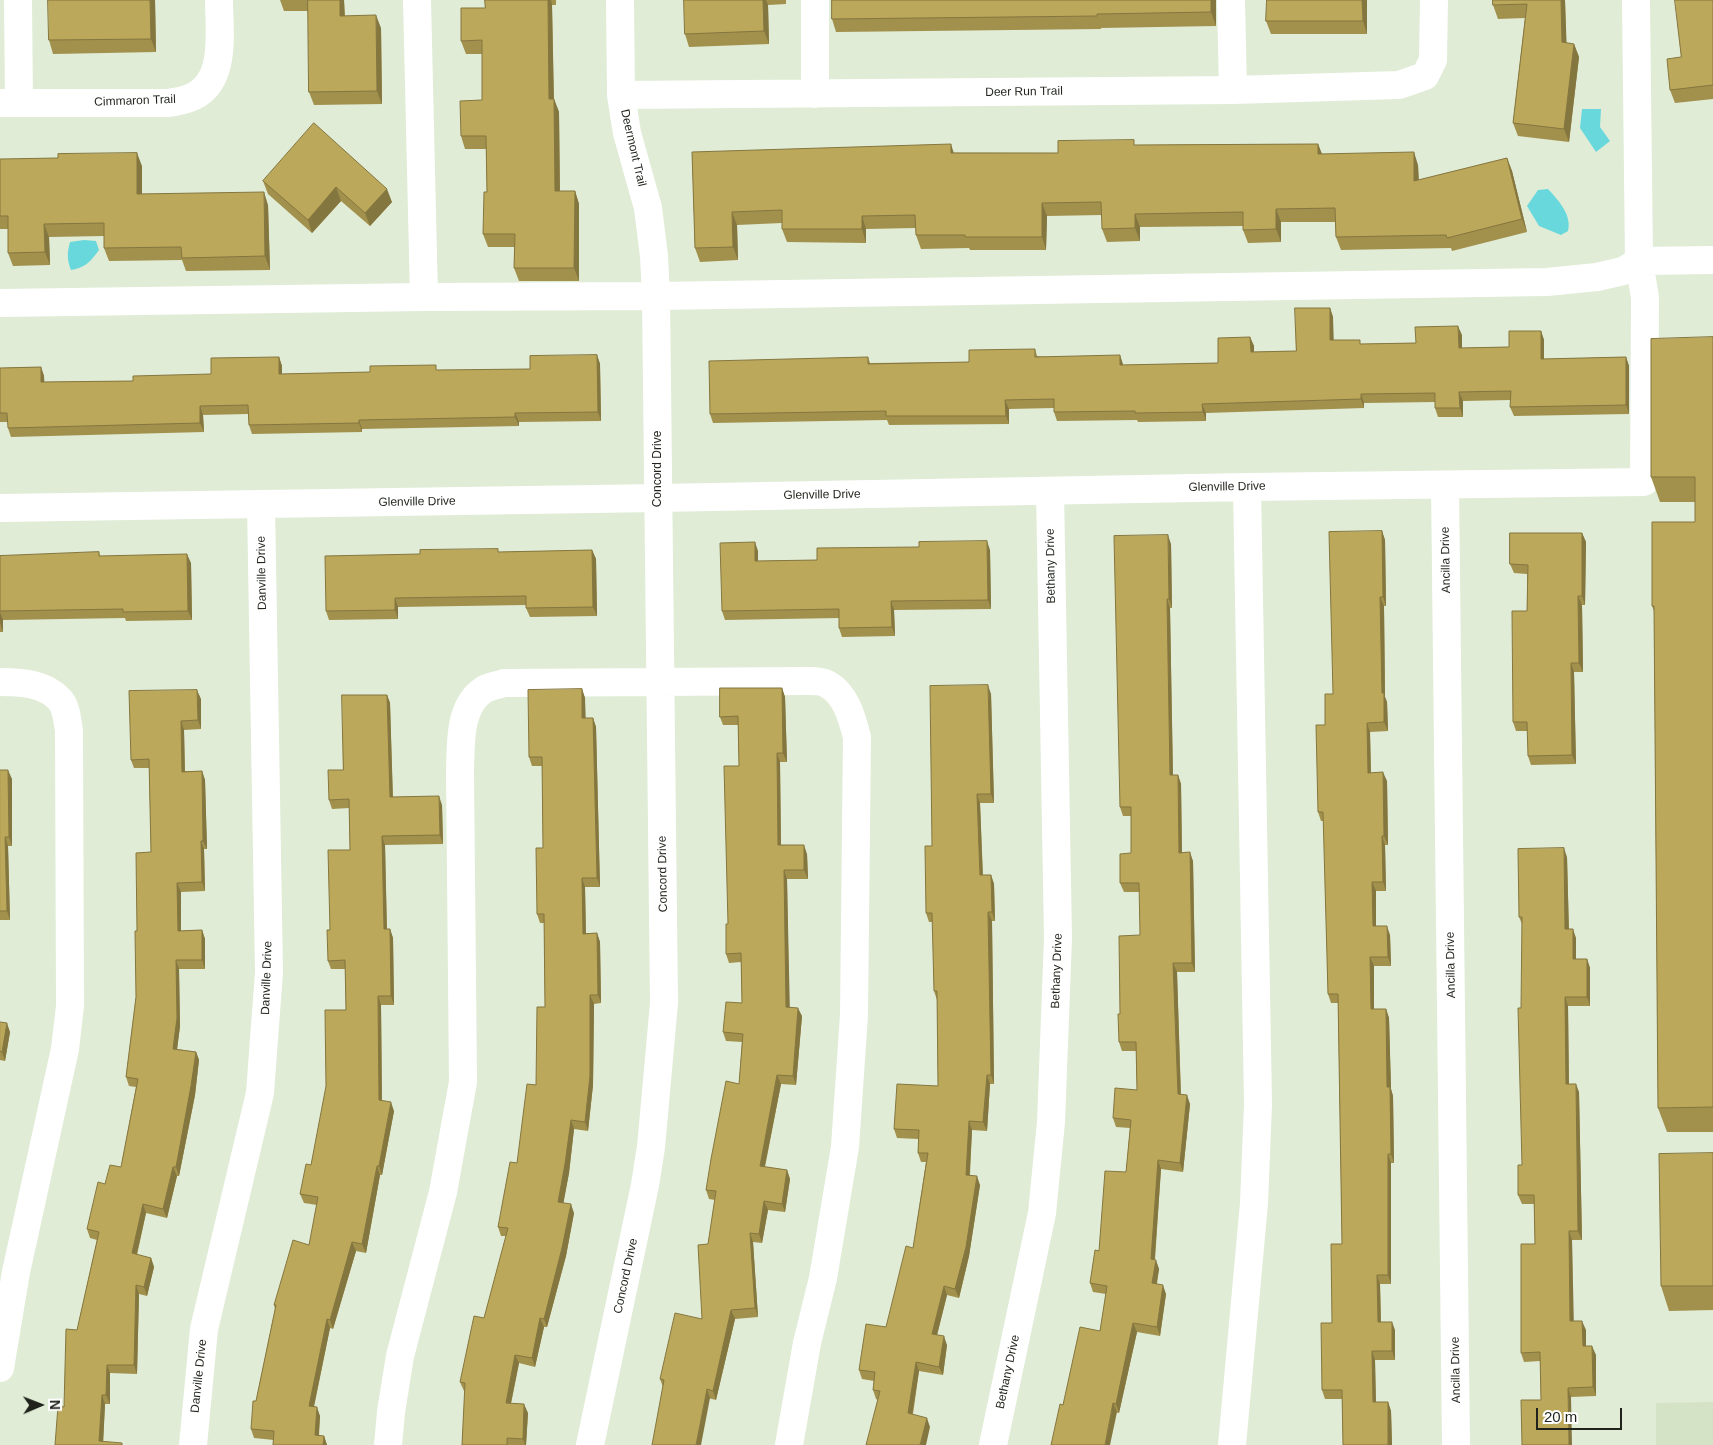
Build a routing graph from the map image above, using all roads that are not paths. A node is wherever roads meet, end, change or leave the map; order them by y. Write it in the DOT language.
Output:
graph roads {
  1 [pos="18,0"];
  2 [pos="219,0"];
  3 [pos="416,0"];
  4 [pos="620,0"];
  5 [pos="815,0"];
  6 [pos="1231,0"];
  7 [pos="1434,0"];
  8 [pos="1636,0"];
  9 [pos="1232,90"];
  10 [pos="815,94"];
  11 [pos="621,95"];
  12 [pos="10,103"];
  13 [pos="1713,260"];
  14 [pos="1639,261"];
  15 [pos="656,296"];
  16 [pos="424,297"];
  17 [pos="0,303"];
  18 [pos="1445,485"];
  19 [pos="1247,487"];
  20 [pos="1050,491"];
  21 [pos="658,498"];
  22 [pos="261,504"];
  23 [pos="0,508"];
  24 [pos="0,682"];
  25 [pos="660,683"];
  26 [pos="0,1368"];
  27 [pos="193,1445"];
  28 [pos="388,1445"];
  29 [pos="590,1445"];
  30 [pos="789,1445"];
  31 [pos="993,1445"];
  32 [pos="1232,1445"];
  33 [pos="1456,1445"];
  1 -- 12 [label="street"];
  2 -- 12 [label="street, Cimmaron Trail"];
  3 -- 16 [label="street"];
  4 -- 11 [label="street, Deermont Trail"];
  5 -- 10 [label="street"];
  6 -- 9 [label="street"];
  7 -- 9 [label="street, Deer Run Trail"];
  8 -- 14 [label="street"];
  9 -- 10 [label="street, Deer Run Trail"];
  10 -- 11 [label="street, Deer Run Trail"];
  11 -- 15 [label="street, Deermont Trail"];
  13 -- 14 [label="street"];
  14 -- 15 [label="street"];
  14 -- 18 [label="street, Glenville Drive"];
  15 -- 16 [label="street"];
  15 -- 21 [label="street, Concord Drive"];
  16 -- 17 [label="street"];
  18 -- 19 [label="street, Glenville Drive"];
  18 -- 33 [label="street, Ancilla Drive"];
  19 -- 20 [label="street, Glenville Drive"];
  19 -- 32 [label="street"];
  20 -- 21 [label="street, Glenville Drive"];
  20 -- 31 [label="street, Bethany Drive"];
  21 -- 22 [label="street, Glenville Drive"];
  21 -- 25 [label="street, Concord Drive"];
  22 -- 23 [label="street, Glenville Drive"];
  22 -- 27 [label="street, Danville Drive"];
  24 -- 26 [label="street"];
  25 -- 28 [label="street"];
  25 -- 29 [label="street, Concord Drive"];
  25 -- 30 [label="street"];
}
